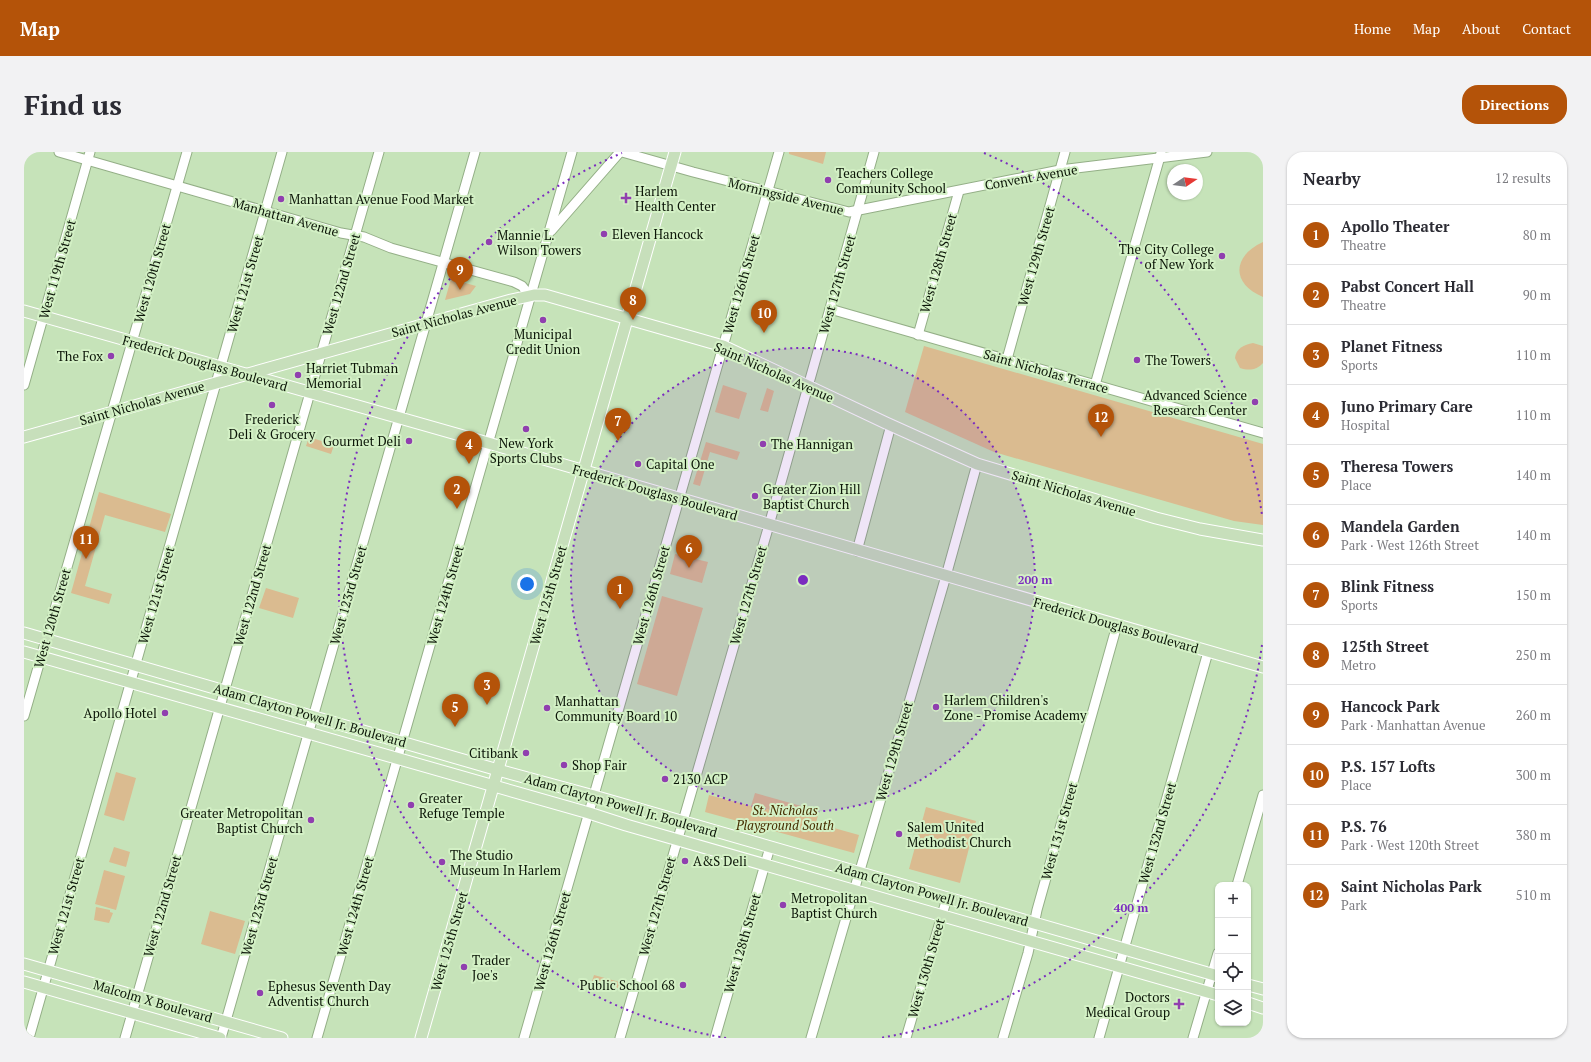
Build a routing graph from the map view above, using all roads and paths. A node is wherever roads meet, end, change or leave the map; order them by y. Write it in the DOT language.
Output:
graph roads {
  1 [pos="59,152"];
  2 [pos="187,152"];
  3 [pos="282,152"];
  4 [pos="379,152"];
  5 [pos="475,152"];
  6 [pos="572,152"];
  7 [pos="621,152"];
  8 [pos="675,152"];
  9 [pos="779,152"];
  10 [pos="874,152"];
  11 [pos="1065,152"];
  12 [pos="1207,152"];
  13 [pos="1160,155"];
  14 [pos="89,156"];
  15 [pos="671,166"];
  16 [pos="1060,170"];
  17 [pos="178,186"];
  18 [pos="959,190"];
  19 [pos="767,191"];
  20 [pos="266,211"];
  21 [pos="857,211"];
  22 [pos="549,234"];
  23 [pos="355,235"];
  24 [pos="444,262"];
  25 [pos="530,296"];
  26 [pos="830,309"];
  27 [pos="24,311"];
  28 [pos="43,317"];
  29 [pos="627,319"];
  30 [pos="426,324"];
  31 [pos="918,334"];
  32 [pos="132,342"];
  33 [pos="723,346"];
  34 [pos="322,353"];
  35 [pos="1007,359"];
  36 [pos="221,368"];
  37 [pos="244,375"];
  38 [pos="216,382"];
  39 [pos="24,385"];
  40 [pos="1095,385"];
  41 [pos="808,387"];
  42 [pos="310,394"];
  43 [pos="112,411"];
  44 [pos="398,418"];
  45 [pos="891,426"];
  46 [pos="1263,433"];
  47 [pos="24,437"];
  48 [pos="488,443"];
  49 [pos="977,464"];
  50 [pos="584,471"];
  51 [pos="679,499"];
  52 [pos="769,525"];
  53 [pos="1263,540"];
  54 [pos="857,551"];
  55 [pos="946,576"];
  56 [pos="1117,625"];
  57 [pos="24,633"];
  58 [pos="46,640"];
  59 [pos="24,652"];
  60 [pos="1208,652"];
  61 [pos="41,657"];
  62 [pos="136,666"];
  63 [pos="1263,667"];
  64 [pos="131,682"];
  65 [pos="225,691"];
  66 [pos="220,708"];
  67 [pos="24,716"];
  68 [pos="313,717"];
  69 [pos="309,734"];
  70 [pos="402,742"];
  71 [pos="398,759"];
  72 [pos="498,770"];
  73 [pos="493,786"];
  74 [pos="1263,795"];
  75 [pos="594,796"];
  76 [pos="589,813"];
  77 [pos="682,822"];
  78 [pos="677,839"];
  79 [pos="770,847"];
  80 [pos="765,864"];
  81 [pos="858,873"];
  82 [pos="1238,882"];
  83 [pos="853,890"];
  84 [pos="947,898"];
  85 [pos="942,915"];
  86 [pos="1034,923"];
  87 [pos="1030,941"];
  88 [pos="1124,949"];
  89 [pos="24,964"];
  90 [pos="1119,966"];
  91 [pos="48,970"];
  92 [pos="1215,975"];
  93 [pos="24,982"];
  94 [pos="1251,986"];
  95 [pos="43,987"];
  96 [pos="1263,989"];
  97 [pos="1207,991"];
  98 [pos="1215,994"];
  99 [pos="136,996"];
  100 [pos="1251,1004"];
  101 [pos="1263,1008"];
  102 [pos="132,1013"];
  103 [pos="226,1021"];
  104 [pos="29,1038"];
  105 [pos="125,1038"];
  106 [pos="220,1038"];
  107 [pos="282,1038"];
  108 [pos="317,1038"];
  109 [pos="421,1038"];
  110 [pos="524,1038"];
  111 [pos="620,1038"];
  112 [pos="715,1038"];
  113 [pos="811,1038"];
  114 [pos="906,1038"];
  115 [pos="1003,1038"];
  116 [pos="1099,1038"];
  117 [pos="1193,1038"];
  1 -- 14 [label="street, Manhattan Avenue"];
  2 -- 17 [label="street, West 120th Street"];
  3 -- 20 [label="street, West 121st Street"];
  4 -- 23 [label="street, West 122nd Street"];
  5 -- 24 [label="street, West 123rd Street"];
  6 -- 22 [label="street, West 124th Street"];
  7 -- 15 [label="street, Morningside Avenue"];
  7 -- 22 [label="street"];
  8 -- 15 [label="main road, West 125th Street"];
  9 -- 19 [label="street, West 126th Street"];
  10 -- 21 [label="street, West 127th Street"];
  11 -- 16 [label="street, West 129th Street"];
  12 -- 13 [label="street, Convent Avenue"];
  13 -- 16 [label="street, Convent Avenue"];
  13 -- 40 [label="street"];
  14 -- 17 [label="street, Manhattan Avenue"];
  14 -- 28 [label="street, West 119th Street"];
  15 -- 19 [label="street, Morningside Avenue"];
  15 -- 29 [label="main road, West 125th Street"];
  16 -- 18 [label="street, Convent Avenue"];
  16 -- 35 [label="street, West 129th Street"];
  17 -- 20 [label="street, Manhattan Avenue"];
  17 -- 32 [label="street, West 120th Street"];
  18 -- 21 [label="street, Convent Avenue"];
  18 -- 31 [label="street, West 128th Street"];
  19 -- 21 [label="street, Morningside Avenue"];
  19 -- 33 [label="street, West 126th Street"];
  20 -- 23 [label="street, Manhattan Avenue"];
  20 -- 36 [label="street, West 121st Street"];
  21 -- 26 [label="street, West 127th Street"];
  22 -- 25 [label="street, West 124th Street"];
  23 -- 24 [label="street, Manhattan Avenue"];
  23 -- 34 [label="street, West 122nd Street"];
  24 -- 25 [label="street, Manhattan Avenue"];
  24 -- 30 [label="street, West 123rd Street"];
  25 -- 29 [label="main road, Saint Nicholas Avenue"];
  25 -- 30 [label="main road, Saint Nicholas Avenue"];
  25 -- 48 [label="street, West 124th Street"];
  26 -- 31 [label="street, Saint Nicholas Terrace"];
  26 -- 41 [label="street, West 127th Street"];
  27 -- 28 [label="main road, Frederick Douglass Boulevard"];
  28 -- 32 [label="main road, Frederick Douglass Boulevard"];
  28 -- 39 [label="street, West 119th Street"];
  29 -- 33 [label="main road, Saint Nicholas Avenue"];
  29 -- 50 [label="main road, West 125th Street"];
  30 -- 34 [label="main road, Saint Nicholas Avenue"];
  30 -- 44 [label="street, West 123rd Street"];
  31 -- 35 [label="street, Saint Nicholas Terrace"];
  32 -- 36 [label="main road, Frederick Douglass Boulevard"];
  32 -- 43 [label="street, West 120th Street"];
  33 -- 41 [label="main road, Saint Nicholas Avenue"];
  33 -- 51 [label="street, West 126th Street"];
  34 -- 37 [label="main road, Saint Nicholas Avenue"];
  34 -- 42 [label="street, West 122nd Street"];
  35 -- 40 [label="street, Saint Nicholas Terrace"];
  36 -- 37 [label="main road, Frederick Douglass Boulevard"];
  36 -- 38 [label="street, West 121st Street"];
  37 -- 38 [label="main road, Saint Nicholas Avenue"];
  37 -- 42 [label="main road, Frederick Douglass Boulevard"];
  38 -- 43 [label="main road, Saint Nicholas Avenue"];
  38 -- 62 [label="street, West 121st Street"];
  40 -- 46 [label="street, Saint Nicholas Terrace"];
  41 -- 45 [label="main road, Saint Nicholas Avenue"];
  41 -- 52 [label="street, West 127th Street"];
  42 -- 44 [label="main road, Frederick Douglass Boulevard"];
  42 -- 65 [label="street, West 122nd Street"];
  43 -- 47 [label="main road, Saint Nicholas Avenue"];
  43 -- 58 [label="street, West 120th Street"];
  44 -- 48 [label="main road, Frederick Douglass Boulevard"];
  44 -- 68 [label="street, West 123rd Street"];
  45 -- 49 [label="main road, Saint Nicholas Avenue"];
  45 -- 54 [label="street"];
  48 -- 50 [label="main road, Frederick Douglass Boulevard"];
  48 -- 70 [label="street, West 124th Street"];
  49 -- 53 [label="main road, Saint Nicholas Avenue"];
  49 -- 55 [label="street, West 129th Street"];
  50 -- 51 [label="main road, Frederick Douglass Boulevard"];
  50 -- 72 [label="main road, West 125th Street"];
  51 -- 52 [label="main road, Frederick Douglass Boulevard"];
  51 -- 75 [label="street, West 126th Street"];
  52 -- 54 [label="main road, Frederick Douglass Boulevard"];
  52 -- 77 [label="street, West 127th Street"];
  54 -- 55 [label="main road, Frederick Douglass Boulevard"];
  55 -- 56 [label="main road, Frederick Douglass Boulevard"];
  55 -- 81 [label="street, West 129th Street"];
  56 -- 60 [label="main road, Frederick Douglass Boulevard"];
  56 -- 86 [label="street, West 131st Street"];
  57 -- 58 [label="main road, Adam Clayton Powell Jr. Boulevard"];
  58 -- 61 [label="street, West 120th Street"];
  58 -- 62 [label="main road, Adam Clayton Powell Jr. Boulevard"];
  59 -- 61 [label="main road, Adam Clayton Powell Jr. Boulevard"];
  60 -- 63 [label="main road, Frederick Douglass Boulevard"];
  60 -- 88 [label="street, West 132nd Street"];
  61 -- 64 [label="main road, Adam Clayton Powell Jr. Boulevard"];
  61 -- 67 [label="street, West 120th Street"];
  62 -- 64 [label="street, West 121st Street"];
  62 -- 65 [label="main road, Adam Clayton Powell Jr. Boulevard"];
  64 -- 66 [label="main road, Adam Clayton Powell Jr. Boulevard"];
  64 -- 91 [label="street, West 121st Street"];
  65 -- 66 [label="street, West 122nd Street"];
  65 -- 68 [label="main road, Adam Clayton Powell Jr. Boulevard"];
  66 -- 69 [label="main road, Adam Clayton Powell Jr. Boulevard"];
  66 -- 99 [label="street, West 122nd Street"];
  68 -- 69 [label="street, West 123rd Street"];
  68 -- 70 [label="main road, Adam Clayton Powell Jr. Boulevard"];
  69 -- 71 [label="main road, Adam Clayton Powell Jr. Boulevard"];
  69 -- 103 [label="street, West 123rd Street"];
  70 -- 71 [label="street, West 124th Street"];
  70 -- 72 [label="main road, Adam Clayton Powell Jr. Boulevard"];
  71 -- 73 [label="main road, Adam Clayton Powell Jr. Boulevard"];
  71 -- 108 [label="street, West 124th Street"];
  72 -- 73 [label="main road, West 125th Street"];
  72 -- 75 [label="main road, Adam Clayton Powell Jr. Boulevard"];
  73 -- 76 [label="main road, Adam Clayton Powell Jr. Boulevard"];
  73 -- 109 [label="main road, West 125th Street"];
  74 -- 82 [label="street"];
  75 -- 76 [label="street, West 126th Street"];
  75 -- 77 [label="main road, Adam Clayton Powell Jr. Boulevard"];
  76 -- 78 [label="main road, Adam Clayton Powell Jr. Boulevard"];
  76 -- 110 [label="street, West 126th Street"];
  77 -- 78 [label="street, West 127th Street"];
  77 -- 79 [label="main road, Adam Clayton Powell Jr. Boulevard"];
  78 -- 80 [label="main road, Adam Clayton Powell Jr. Boulevard"];
  78 -- 111 [label="street, West 127th Street"];
  79 -- 80 [label="street, West 128th Street"];
  79 -- 81 [label="main road, Adam Clayton Powell Jr. Boulevard"];
  80 -- 83 [label="main road, Adam Clayton Powell Jr. Boulevard"];
  80 -- 112 [label="street, West 128th Street"];
  81 -- 83 [label="street, West 129th Street"];
  81 -- 84 [label="main road, Adam Clayton Powell Jr. Boulevard"];
  83 -- 85 [label="main road, Adam Clayton Powell Jr. Boulevard"];
  83 -- 113 [label="street, West 129th Street"];
  84 -- 85 [label="street, West 130th Street"];
  84 -- 86 [label="main road, Adam Clayton Powell Jr. Boulevard"];
  85 -- 87 [label="main road, Adam Clayton Powell Jr. Boulevard"];
  85 -- 114 [label="street, West 130th Street"];
  86 -- 87 [label="street, West 131st Street"];
  86 -- 88 [label="main road, Adam Clayton Powell Jr. Boulevard"];
  87 -- 90 [label="main road, Adam Clayton Powell Jr. Boulevard"];
  87 -- 115 [label="street, West 131st Street"];
  88 -- 90 [label="street, West 132nd Street"];
  88 -- 92 [label="main road, Adam Clayton Powell Jr. Boulevard"];
  89 -- 91 [label="main road, Malcolm X Boulevard"];
  90 -- 97 [label="main road, Adam Clayton Powell Jr. Boulevard"];
  90 -- 116 [label="street, West 132nd Street"];
  91 -- 95 [label="street, West 121st Street"];
  91 -- 99 [label="main road, Malcolm X Boulevard"];
  92 -- 97 [label="street"];
  93 -- 95 [label="main road, Malcolm X Boulevard"];
  94 -- 96 [label="main road"];
  95 -- 102 [label="main road, Malcolm X Boulevard"];
  95 -- 104 [label="street, West 121st Street"];
  97 -- 98 [label="main road, Adam Clayton Powell Jr. Boulevard"];
  97 -- 117 [label="street"];
  99 -- 102 [label="street, West 122nd Street"];
  99 -- 103 [label="main road, Malcolm X Boulevard"];
  100 -- 101 [label="main road"];
  102 -- 105 [label="street, West 122nd Street"];
  102 -- 106 [label="main road, Malcolm X Boulevard"];
  103 -- 106 [label="street, West 123rd Street"];
  103 -- 107 [label="main road, Malcolm X Boulevard"];
}
